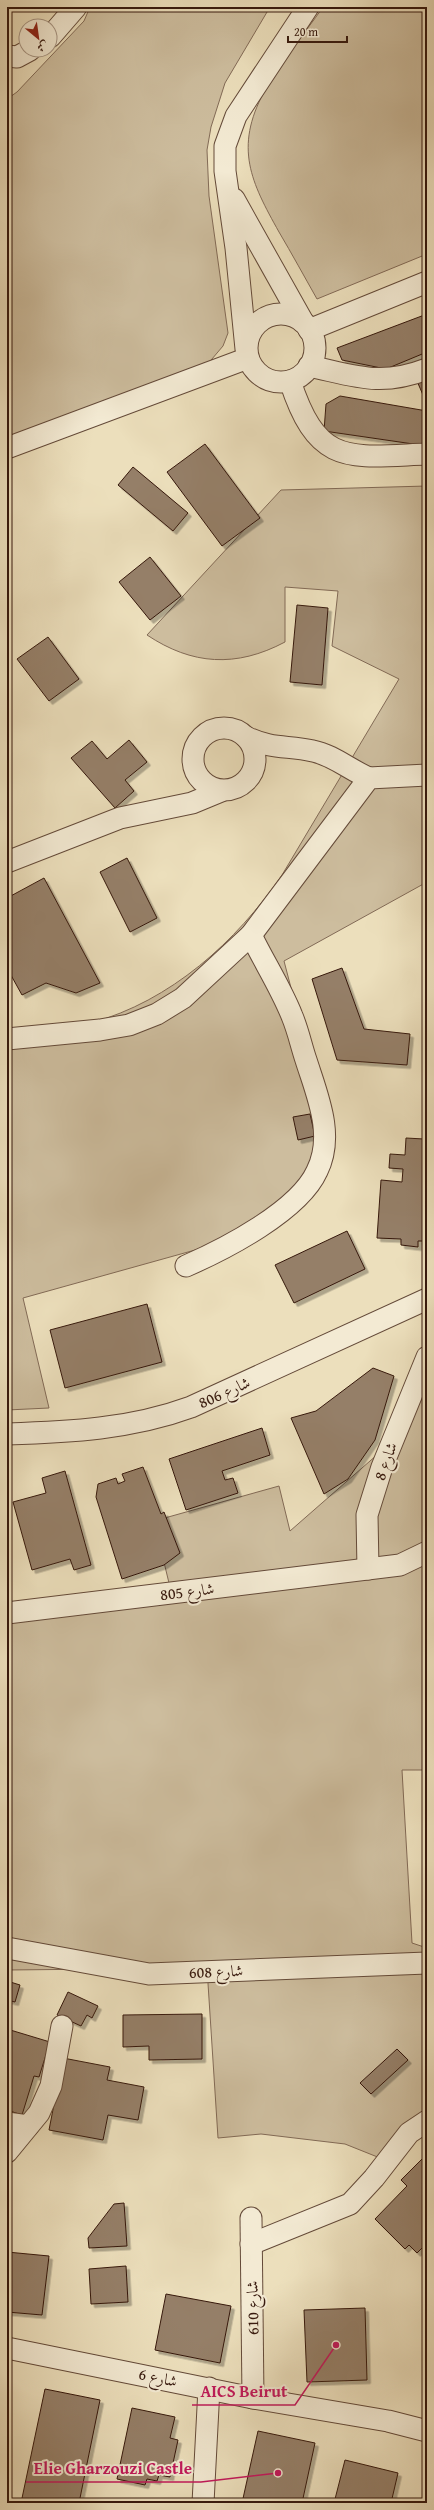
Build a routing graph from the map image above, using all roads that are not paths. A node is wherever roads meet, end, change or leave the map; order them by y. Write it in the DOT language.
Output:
graph roads {
  1 [pos="76,7"];
  2 [pos="308,7"];
  3 [pos="58,28"];
  4 [pos="7,56"];
  5 [pos="18,56"];
  6 [pos="227,186"];
  7 [pos="427,282"];
  8 [pos="306,326"];
  9 [pos="247,354"];
  10 [pos="309,366"];
  11 [pos="427,369"];
  12 [pos="290,380"];
  13 [pos="7,448"];
  14 [pos="427,454"];
  15 [pos="246,737"];
  16 [pos="291,749"];
  17 [pos="252,775"];
  18 [pos="427,775"];
  19 [pos="369,778"];
  20 [pos="200,782"];
  21 [pos="221,791"];
  22 [pos="192,802"];
  23 [pos="7,862"];
  24 [pos="250,935"];
  25 [pos="7,1039"];
  26 [pos="186,1266"];
  27 [pos="427,1299"];
  28 [pos="427,1358"];
  29 [pos="7,1434"];
  30 [pos="427,1552"];
  31 [pos="368,1569"];
  32 [pos="7,1613"];
  33 [pos="7,1948"];
  34 [pos="427,1962"];
  35 [pos="62,2026"];
  36 [pos="427,2121"];
  37 [pos="7,2123"];
  38 [pos="28,2126"];
  39 [pos="7,2152"];
  40 [pos="251,2218"];
  41 [pos="251,2244"];
  42 [pos="7,2348"];
  43 [pos="209,2388"];
  44 [pos="253,2398"];
  45 [pos="427,2431"];
  46 [pos="203,2503"];
  1 -- 3 [label="street"];
  2 -- 6 [label="street"];
  4 -- 5 [label="street"];
  6 -- 8 [label="street"];
  6 -- 9 [label="street"];
  7 -- 8 [label="street"];
  8 -- 9 [label="street"];
  8 -- 10 [label="street"];
  9 -- 12 [label="street"];
  9 -- 13 [label="street"];
  10 -- 11 [label="street"];
  10 -- 12 [label="street"];
  12 -- 14 [label="street"];
  15 -- 16 [label="street"];
  15 -- 17 [label="street"];
  15 -- 20 [label="street"];
  16 -- 17 [label="street"];
  16 -- 19 [label="street"];
  17 -- 21 [label="street"];
  18 -- 19 [label="street"];
  19 -- 24 [label="street"];
  20 -- 21 [label="street"];
  20 -- 22 [label="street"];
  21 -- 22 [label="street"];
  22 -- 23 [label="street"];
  24 -- 25 [label="street"];
  24 -- 26 [label="street"];
  27 -- 29 [label="street, شارع 806"];
  28 -- 31 [label="street, شارع 8"];
  30 -- 31 [label="street, شارع 805"];
  31 -- 32 [label="street, شارع 805"];
  33 -- 34 [label="street, شارع 608"];
  35 -- 38 [label="street"];
  36 -- 41 [label="street"];
  37 -- 38 [label="street"];
  38 -- 39 [label="street"];
  40 -- 41 [label="street, شارع 610"];
  41 -- 44 [label="street, شارع 610"];
  42 -- 43 [label="street, شارع 6"];
  43 -- 44 [label="street, شارع 6"];
  43 -- 46 [label="street"];
  44 -- 45 [label="street, شارع 6"];
}
